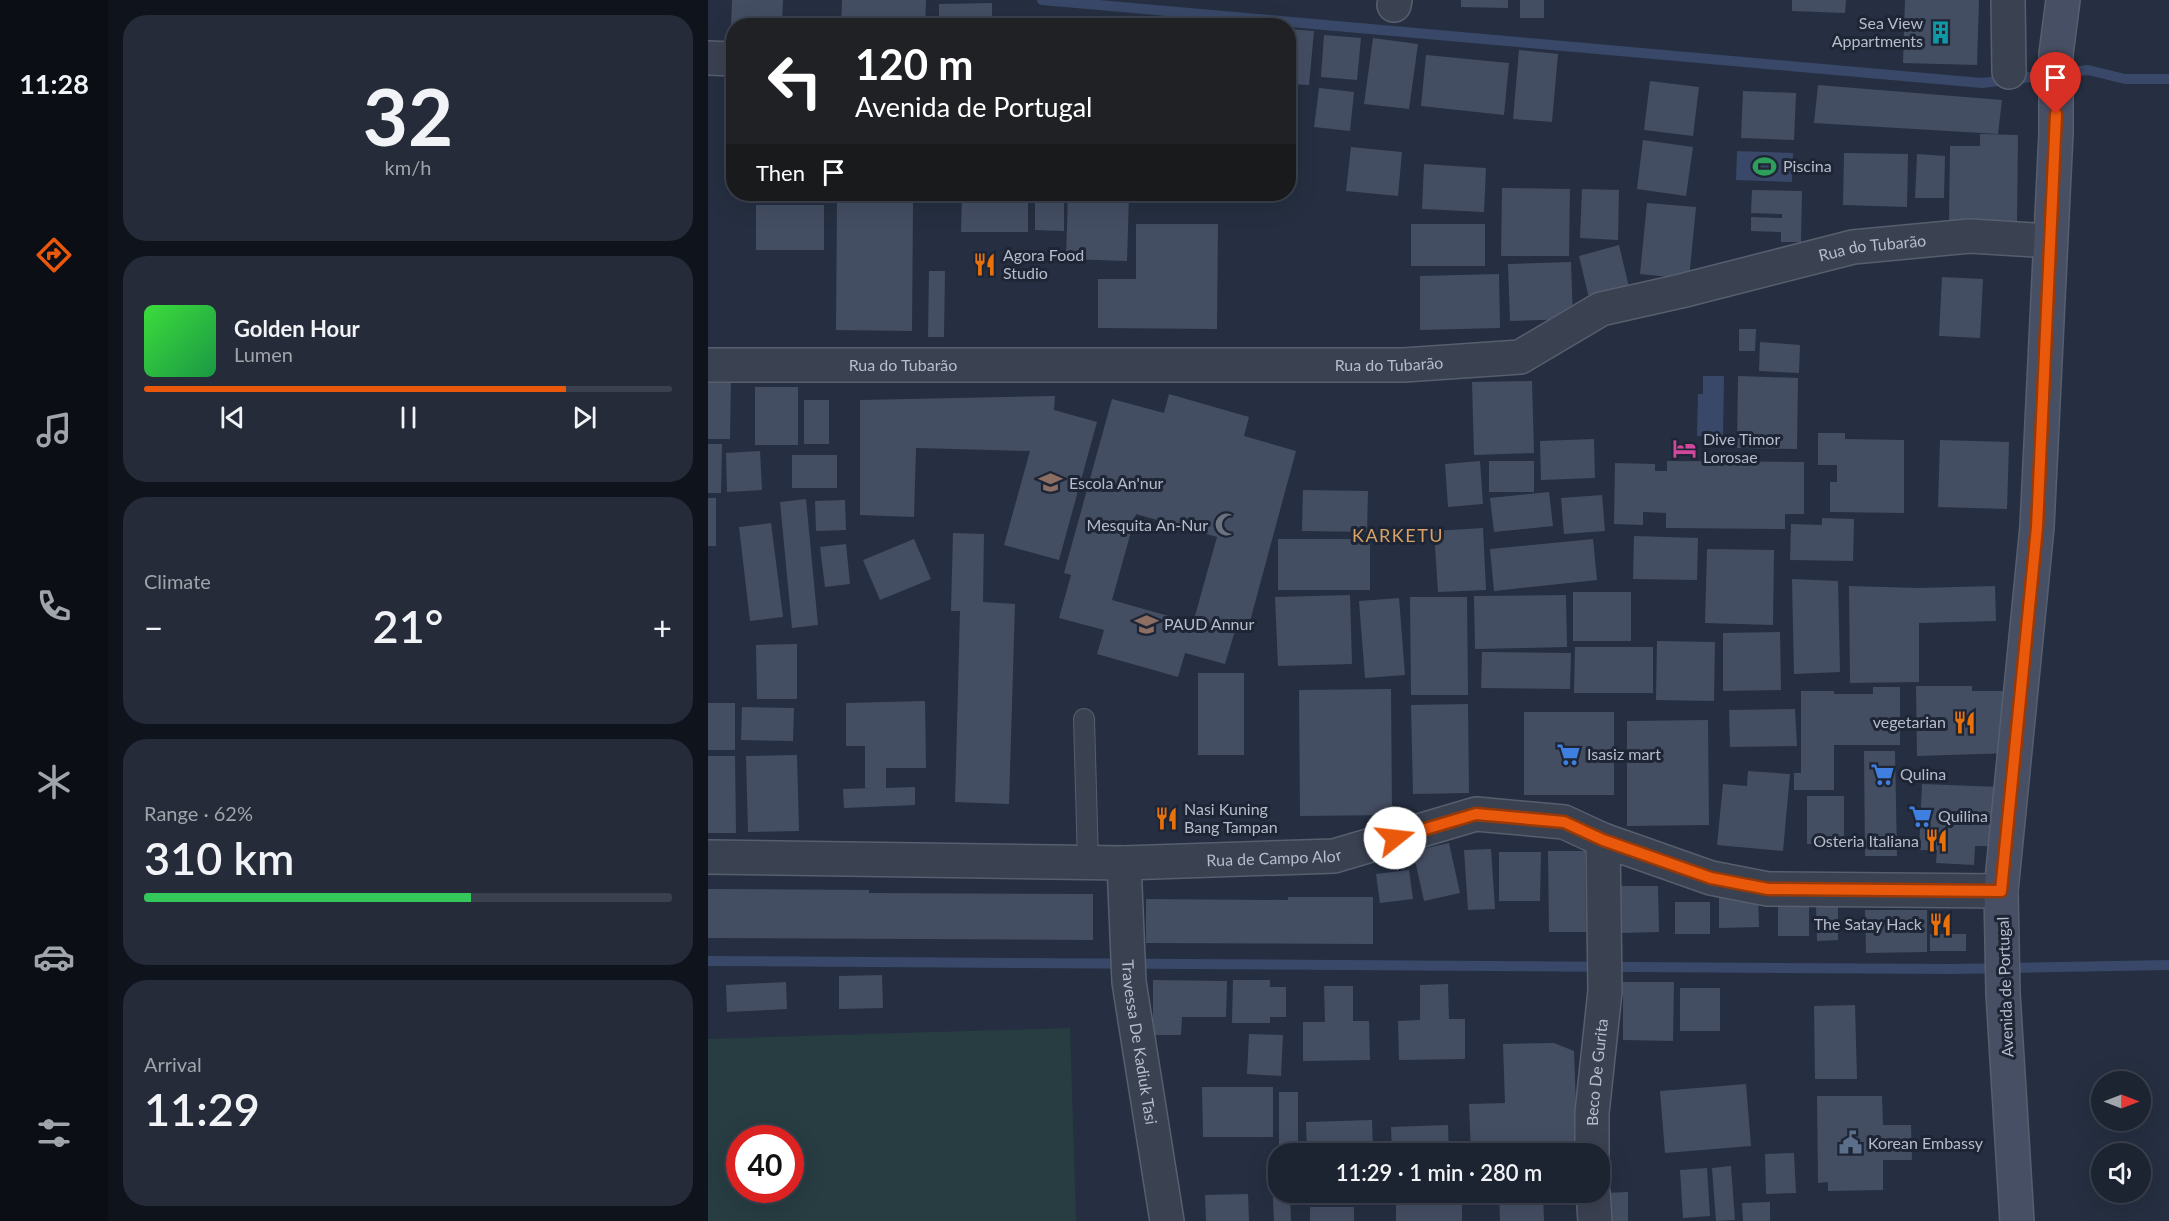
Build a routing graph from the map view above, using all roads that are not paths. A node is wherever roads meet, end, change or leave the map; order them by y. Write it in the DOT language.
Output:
graph roads {
  1 [pos="2008,0"];
  2 [pos="2063,0"];
  3 [pos="708,58"];
  4 [pos="726,59"];
  5 [pos="2009,72"];
  6 [pos="2049,241"];
  7 [pos="708,365"];
  8 [pos="1084,719"];
  9 [pos="1603,840"];
  10 [pos="708,857"];
  11 [pos="1088,862"];
  12 [pos="1124,863"];
  13 [pos="2001,891"];
  14 [pos="1592,1143"];
  15 [pos="1594,1203"];
  16 [pos="1167,1221"];
  17 [pos="1595,1221"];
  18 [pos="2017,1221"];
  1 -- 5 [label="street"];
  2 -- 6 [label="main road, Avenida de Portugal"];
  3 -- 4 [label="street"];
  6 -- 7 [label="street, Rua do Tubarão"];
  6 -- 13 [label="main road, Avenida de Portugal"];
  8 -- 11 [label="lane"];
  9 -- 12 [label="street, Rua de Campo Alor"];
  9 -- 13 [label="street, Rua de Campo Alor"];
  9 -- 14 [label="street, Beco De Gurita"];
  10 -- 11 [label="street, Rua de Campo Alor"];
  11 -- 12 [label="street, Rua de Campo Alor"];
  12 -- 16 [label="street, Travessa De Kadiuk Tasi"];
  13 -- 18 [label="main road, Avenida de Portugal"];
  15 -- 17 [label="street"];
}
